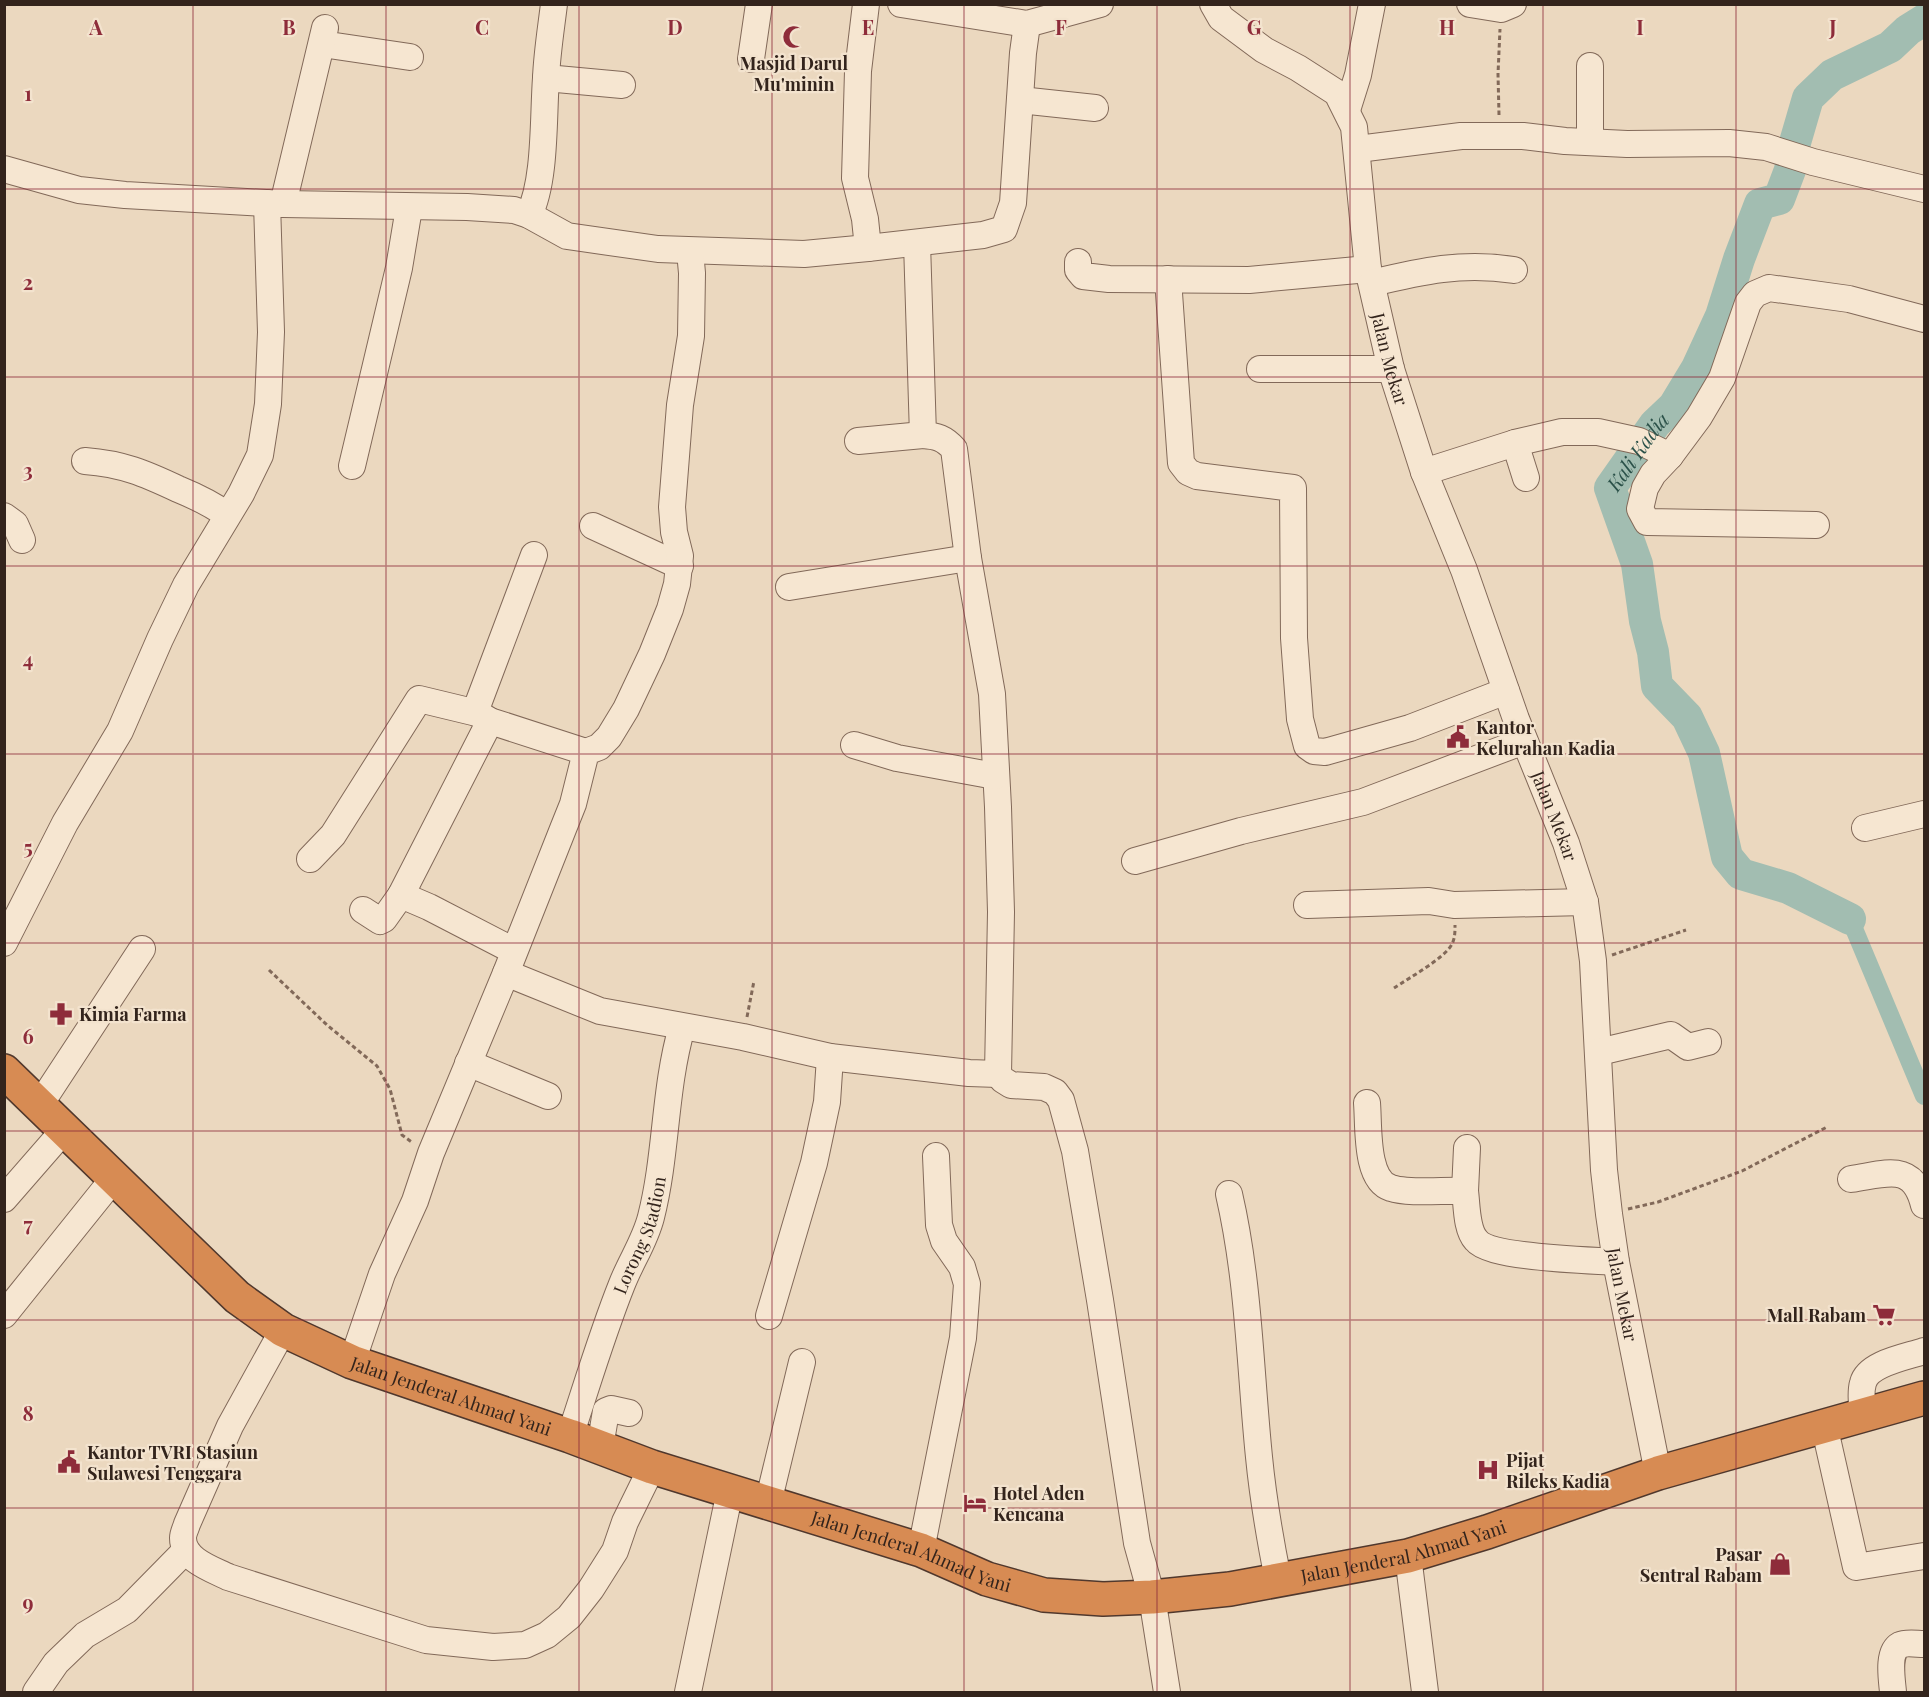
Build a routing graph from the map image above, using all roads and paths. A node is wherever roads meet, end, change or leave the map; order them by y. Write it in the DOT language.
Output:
graph roads {
  1 [pos="554,4"];
  2 [pos="759,4"];
  3 [pos="866,4"];
  4 [pos="901,4"];
  5 [pos="1101,4"];
  6 [pos="1213,4"];
  7 [pos="1371,4"];
  8 [pos="1470,4"];
  9 [pos="1507,7"];
  10 [pos="1027,24"];
  11 [pos="410,57"];
  12 [pos="752,59"];
  13 [pos="1590,66"];
  14 [pos="546,78"];
  15 [pos="622,85"];
  16 [pos="1020,100"];
  17 [pos="1095,108"];
  18 [pos="1347,110"];
  19 [pos="1500,136"];
  20 [pos="1590,142"];
  21 [pos="1358,149"];
  22 [pos="4,169"];
  23 [pos="1924,189"];
  24 [pos="275,204"];
  25 [pos="409,208"];
  26 [pos="529,214"];
  27 [pos="917,243"];
  28 [pos="868,248"];
  29 [pos="690,250"];
  30 [pos="1078,262"];
  31 [pos="1514,270"];
  32 [pos="1370,276"];
  33 [pos="1168,279"];
  34 [pos="1924,319"];
  35 [pos="1260,369"];
  36 [pos="1391,369"];
  37 [pos="923,435"];
  38 [pos="858,441"];
  39 [pos="1515,443"];
  40 [pos="1667,455"];
  41 [pos="85,461"];
  42 [pos="352,466"];
  43 [pos="1424,472"];
  44 [pos="1526,478"];
  45 [pos="227,515"];
  46 [pos="4,516"];
  47 [pos="1816,525"];
  48 [pos="593,526"];
  49 [pos="22,540"];
  50 [pos="534,555"];
  51 [pos="968,558"];
  52 [pos="680,566"];
  53 [pos="789,587"];
  54 [pos="1506,690"];
  55 [pos="484,717"];
  56 [pos="1524,741"];
  57 [pos="854,745"];
  58 [pos="586,752"];
  59 [pos="995,776"];
  60 [pos="1924,814"];
  61 [pos="1865,828"];
  62 [pos="310,860"];
  63 [pos="1135,861"];
  64 [pos="401,895"];
  65 [pos="1585,902"];
  66 [pos="1307,905"];
  67 [pos="1454,905"];
  68 [pos="363,910"];
  69 [pos="1686,930"];
  70 [pos="4,943"];
  71 [pos="142,949"];
  72 [pos="1593,961"];
  73 [pos="510,962"];
  74 [pos="269,970"];
  75 [pos="754,981"];
  76 [pos="1394,988"];
  77 [pos="681,1027"];
  78 [pos="743,1036"];
  79 [pos="1708,1042"];
  80 [pos="1599,1052"];
  81 [pos="830,1057"];
  82 [pos="468,1063"];
  83 [pos="4,1071"];
  84 [pos="998,1074"];
  85 [pos="548,1096"];
  86 [pos="1367,1103"];
  87 [pos="39,1106"];
  88 [pos="1827,1127"];
  89 [pos="65,1130"];
  90 [pos="1467,1148"];
  91 [pos="431,1153"];
  92 [pos="936,1156"];
  93 [pos="114,1178"];
  94 [pos="1851,1179"];
  95 [pos="1465,1191"];
  96 [pos="1229,1194"];
  97 [pos="4,1199"];
  98 [pos="1924,1205"];
  99 [pos="1609,1214"];
  100 [pos="1616,1262"];
  101 [pos="4,1315"];
  102 [pos="769,1316"];
  103 [pos="283,1330"];
  104 [pos="1924,1358"];
  105 [pos="352,1362"];
  106 [pos="802,1362"];
  107 [pos="1924,1398"];
  108 [pos="629,1413"];
  109 [pos="1863,1416"];
  110 [pos="1824,1425"];
  111 [pos="570,1436"];
  112 [pos="600,1447"];
  113 [pos="652,1467"];
  114 [pos="1658,1473"];
  115 [pos="730,1491"];
  116 [pos="768,1503"];
  117 [pos="186,1550"];
  118 [pos="921,1550"];
  119 [pos="1408,1556"];
  120 [pos="1924,1556"];
  121 [pos="1278,1579"];
  122 [pos="1152,1597"];
  123 [pos="1924,1644"];
  124 [pos="36,1692"];
  125 [pos="688,1692"];
  126 [pos="1167,1692"];
  127 [pos="1425,1692"];
  128 [pos="1893,1692"];
  1 -- 14 [label="street"];
  2 -- 12 [label="street"];
  3 -- 28 [label="street"];
  4 -- 10 [label="street"];
  5 -- 10 [label="street"];
  6 -- 18 [label="street"];
  7 -- 18 [label="street"];
  8 -- 9 [label="street"];
  9 -- 19 [label="path"];
  10 -- 16 [label="street"];
  11 -- 24 [label="street"];
  13 -- 20 [label="street"];
  14 -- 15 [label="street"];
  14 -- 26 [label="street"];
  16 -- 17 [label="street"];
  16 -- 27 [label="street"];
  18 -- 21 [label="street, Jalan Mekar"];
  19 -- 20 [label="street"];
  19 -- 21 [label="street"];
  20 -- 23 [label="street"];
  21 -- 32 [label="street, Jalan Mekar"];
  22 -- 24 [label="street"];
  24 -- 25 [label="street"];
  24 -- 45 [label="street"];
  25 -- 26 [label="street"];
  25 -- 42 [label="street"];
  26 -- 29 [label="street"];
  27 -- 28 [label="street"];
  27 -- 37 [label="street"];
  28 -- 29 [label="street"];
  29 -- 52 [label="street"];
  30 -- 33 [label="street"];
  31 -- 32 [label="street"];
  32 -- 33 [label="street"];
  32 -- 36 [label="street, Jalan Mekar"];
  33 -- 54 [label="street"];
  34 -- 40 [label="street"];
  35 -- 36 [label="street"];
  36 -- 43 [label="street, Jalan Mekar"];
  37 -- 38 [label="street"];
  37 -- 51 [label="street"];
  39 -- 40 [label="street"];
  39 -- 43 [label="street"];
  39 -- 44 [label="street"];
  40 -- 47 [label="street"];
  41 -- 45 [label="street"];
  43 -- 54 [label="street, Jalan Mekar"];
  45 -- 70 [label="street"];
  46 -- 49 [label="street"];
  48 -- 52 [label="street"];
  50 -- 55 [label="street"];
  51 -- 53 [label="street"];
  51 -- 59 [label="street"];
  52 -- 58 [label="street"];
  54 -- 56 [label="street, Jalan Mekar"];
  55 -- 58 [label="street"];
  55 -- 62 [label="street"];
  55 -- 64 [label="street"];
  56 -- 63 [label="street"];
  56 -- 65 [label="street, Jalan Mekar"];
  57 -- 59 [label="street"];
  58 -- 73 [label="street"];
  59 -- 84 [label="street"];
  60 -- 61 [label="street"];
  64 -- 68 [label="street"];
  64 -- 73 [label="street"];
  65 -- 67 [label="street"];
  65 -- 72 [label="street, Jalan Mekar"];
  66 -- 67 [label="street"];
  67 -- 76 [label="path"];
  69 -- 72 [label="path"];
  71 -- 87 [label="street"];
  72 -- 80 [label="street, Jalan Mekar"];
  73 -- 77 [label="street"];
  73 -- 82 [label="street"];
  74 -- 91 [label="path"];
  75 -- 78 [label="path"];
  77 -- 78 [label="street"];
  77 -- 111 [label="street, Lorong Stadion"];
  78 -- 81 [label="street"];
  79 -- 80 [label="street"];
  80 -- 99 [label="street, Jalan Mekar"];
  81 -- 84 [label="street"];
  81 -- 102 [label="street"];
  82 -- 85 [label="street"];
  82 -- 91 [label="street"];
  83 -- 87 [label="highway, Jalan Jenderal Ahmad Yani"];
  84 -- 122 [label="street"];
  86 -- 95 [label="street"];
  87 -- 89 [label="highway, Jalan Jenderal Ahmad Yani"];
  88 -- 99 [label="path"];
  89 -- 93 [label="highway, Jalan Jenderal Ahmad Yani"];
  89 -- 97 [label="street"];
  90 -- 95 [label="street"];
  91 -- 105 [label="street"];
  92 -- 118 [label="street"];
  93 -- 101 [label="street"];
  93 -- 103 [label="highway, Jalan Jenderal Ahmad Yani"];
  94 -- 98 [label="street"];
  95 -- 100 [label="street"];
  96 -- 121 [label="street"];
  99 -- 100 [label="street, Jalan Mekar"];
  100 -- 114 [label="street, Jalan Mekar"];
  103 -- 105 [label="highway, Jalan Jenderal Ahmad Yani"];
  103 -- 117 [label="street"];
  104 -- 109 [label="street"];
  105 -- 111 [label="highway, Jalan Jenderal Ahmad Yani"];
  106 -- 116 [label="street"];
  107 -- 109 [label="highway, Jalan Jenderal Ahmad Yani"];
  108 -- 112 [label="street"];
  109 -- 110 [label="highway, Jalan Jenderal Ahmad Yani"];
  110 -- 114 [label="highway, Jalan Jenderal Ahmad Yani"];
  110 -- 120 [label="street"];
  111 -- 112 [label="highway, Jalan Jenderal Ahmad Yani"];
  112 -- 113 [label="highway, Jalan Jenderal Ahmad Yani"];
  113 -- 115 [label="highway, Jalan Jenderal Ahmad Yani"];
  113 -- 117 [label="street"];
  114 -- 119 [label="highway, Jalan Jenderal Ahmad Yani"];
  115 -- 116 [label="highway, Jalan Jenderal Ahmad Yani"];
  115 -- 125 [label="street"];
  116 -- 118 [label="highway, Jalan Jenderal Ahmad Yani"];
  117 -- 124 [label="street"];
  118 -- 122 [label="highway, Jalan Jenderal Ahmad Yani"];
  119 -- 121 [label="highway, Jalan Jenderal Ahmad Yani"];
  119 -- 127 [label="street"];
  121 -- 122 [label="highway, Jalan Jenderal Ahmad Yani"];
  122 -- 126 [label="street"];
  123 -- 128 [label="street"];
}
